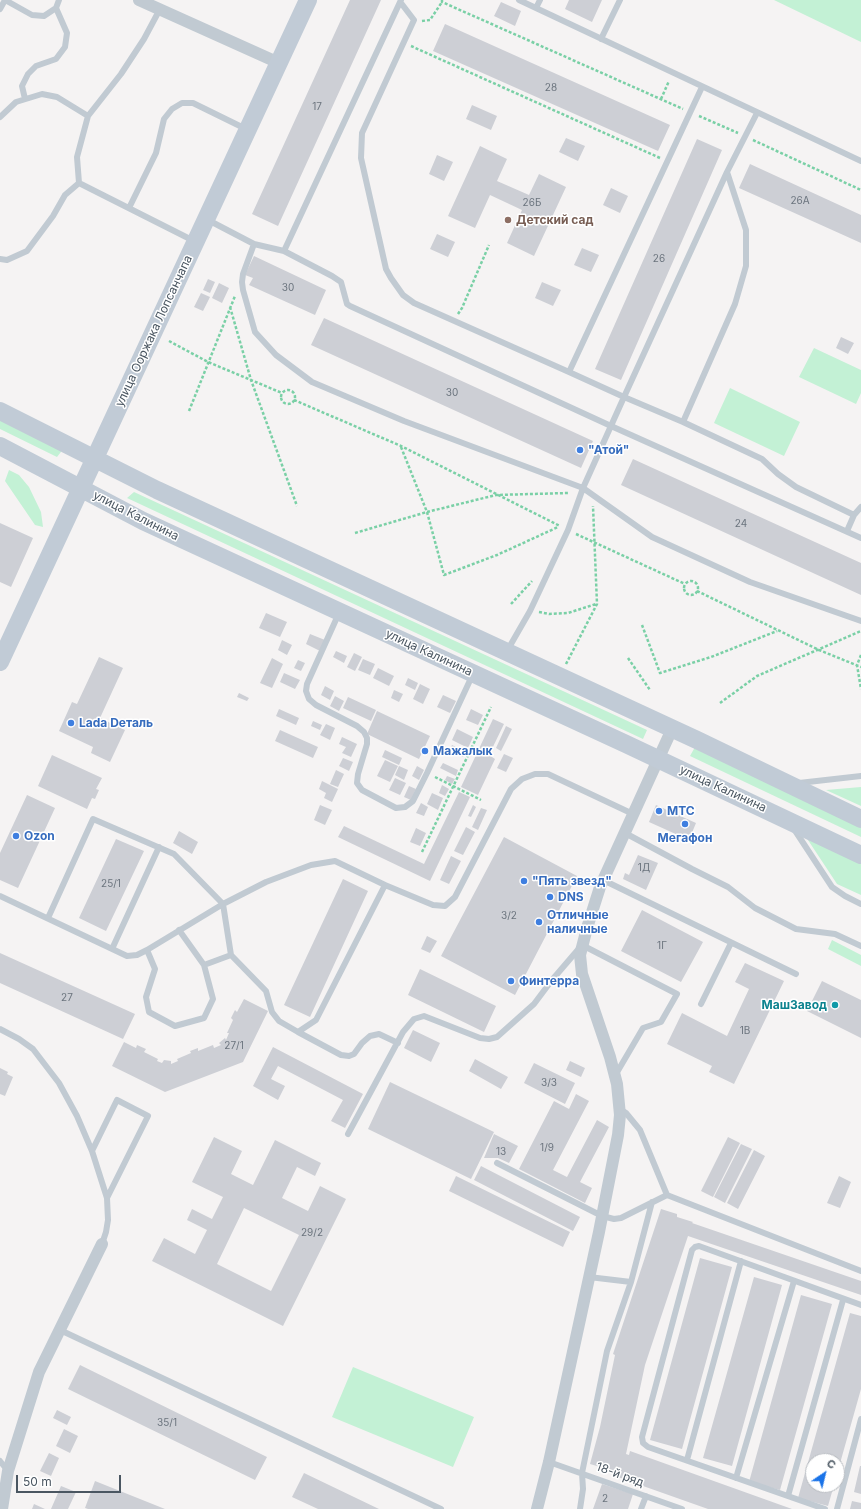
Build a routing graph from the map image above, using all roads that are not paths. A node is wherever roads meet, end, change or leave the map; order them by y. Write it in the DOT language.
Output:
graph roads {
  1 [pos="5,0"];
  2 [pos="59,0"];
  3 [pos="519,0"];
  4 [pos="540,0"];
  5 [pos="620,0"];
  6 [pos="142,1"];
  7 [pos="305,1"];
  8 [pos="401,1"];
  9 [pos="56,8"];
  10 [pos="536,8"];
  11 [pos="0,9"];
  12 [pos="160,9"];
  13 [pos="601,39"];
  14 [pos="279,63"];
  15 [pos="702,87"];
  16 [pos="25,99"];
  17 [pos="757,113"];
  18 [pos="88,116"];
  19 [pos="0,117"];
  20 [pos="248,130"];
  21 [pos="861,161"];
  22 [pos="727,172"];
  23 [pos="79,183"];
  24 [pos="129,208"];
  25 [pos="206,220"];
  26 [pos="196,242"];
  27 [pos="254,244"];
  28 [pos="284,251"];
  29 [pos="0,258"];
  30 [pos="569,372"];
  31 [pos="624,397"];
  32 [pos="0,411"];
  33 [pos="682,422"];
  34 [pos="611,426"];
  35 [pos="0,446"];
  36 [pos="95,459"];
  37 [pos="81,488"];
  38 [pos="583,488"];
  39 [pos="861,508"];
  40 [pos="854,515"];
  41 [pos="847,531"];
  42 [pos="861,538"];
  43 [pos="340,612"];
  44 [pos="861,621"];
  45 [pos="506,652"];
  46 [pos="0,662"];
  47 [pos="473,673"];
  48 [pos="672,729"];
  49 [pos="658,759"];
  50 [pos="861,776"];
  51 [pos="790,784"];
  52 [pos="633,814"];
  53 [pos="861,819"];
  54 [pos="788,820"];
  55 [pos="624,833"];
  56 [pos="159,847"];
  57 [pos="861,855"];
  58 [pos="603,880"];
  59 [pos="385,885"];
  60 [pos="0,896"];
  61 [pos="223,904"];
  62 [pos="861,904"];
  63 [pos="48,918"];
  64 [pos="178,930"];
  65 [pos="731,943"];
  66 [pos="582,945"];
  67 [pos="861,946"];
  68 [pos="112,949"];
  69 [pos="147,950"];
  70 [pos="231,955"];
  71 [pos="204,965"];
  72 [pos="796,974"];
  73 [pos="701,1004"];
  74 [pos="0,1029"];
  75 [pos="298,1032"];
  76 [pos="398,1043"];
  77 [pos="614,1076"];
  78 [pos="620,1109"];
  79 [pos="348,1134"];
  80 [pos="92,1151"];
  81 [pos="497,1163"];
  82 [pos="667,1195"];
  83 [pos="107,1198"];
  84 [pos="652,1202"];
  85 [pos="602,1216"];
  86 [pos="102,1244"];
  87 [pos="742,1261"];
  88 [pos="861,1271"];
  89 [pos="589,1277"];
  90 [pos="794,1281"];
  91 [pos="631,1282"];
  92 [pos="843,1300"];
  93 [pos="861,1306"];
  94 [pos="60,1330"];
  95 [pos="861,1419"];
  96 [pos="687,1460"];
  97 [pos="0,1461"];
  98 [pos="549,1462"];
  99 [pos="8,1471"];
  100 [pos="582,1473"];
  101 [pos="736,1478"];
  102 [pos="646,1496"];
  103 [pos="788,1496"];
  104 [pos="2,1509"];
  105 [pos="441,1509"];
  106 [pos="537,1509"];
  107 [pos="580,1509"];
  108 [pos="641,1509"];
  109 [pos="682,1509"];
  110 [pos="825,1509"];
  111 [pos="837,1509"];
  1 -- 9 [label="lane"];
  1 -- 11 [label="lane"];
  2 -- 9 [label="lane"];
  3 -- 10 [label="lane"];
  4 -- 10 [label="lane"];
  5 -- 13 [label="lane"];
  6 -- 12 [label="street"];
  7 -- 14 [label="main road, улица Ооржака Лопсанчапа"];
  8 -- 28 [label="lane"];
  8 -- 30 [label="lane"];
  9 -- 16 [label="lane"];
  10 -- 13 [label="lane"];
  12 -- 14 [label="street"];
  12 -- 18 [label="lane"];
  13 -- 15 [label="lane"];
  14 -- 20 [label="main road, улица Ооржака Лопсанчапа"];
  15 -- 17 [label="lane"];
  15 -- 30 [label="lane"];
  16 -- 18 [label="lane"];
  16 -- 19 [label="lane"];
  17 -- 21 [label="lane"];
  17 -- 22 [label="lane"];
  18 -- 23 [label="lane"];
  20 -- 24 [label="lane"];
  20 -- 25 [label="main road, улица Ооржака Лопсанчапа"];
  22 -- 31 [label="lane"];
  22 -- 33 [label="lane"];
  23 -- 24 [label="lane"];
  23 -- 29 [label="lane"];
  24 -- 26 [label="lane"];
  25 -- 26 [label="main road, улица Ооржака Лопсанчапа"];
  25 -- 27 [label="lane"];
  26 -- 36 [label="main road, улица Ооржака Лопсанчапа"];
  27 -- 28 [label="lane"];
  27 -- 38 [label="lane"];
  28 -- 34 [label="lane"];
  30 -- 31 [label="lane"];
  31 -- 33 [label="lane"];
  31 -- 34 [label="lane"];
  32 -- 36 [label="main road"];
  33 -- 40 [label="lane"];
  34 -- 38 [label="lane"];
  34 -- 41 [label="lane"];
  35 -- 37 [label="main road, улица Калинина"];
  36 -- 37 [label="main road, улица Ооржака Лопсанчапа"];
  36 -- 45 [label="main road"];
  37 -- 43 [label="main road, улица Калинина"];
  37 -- 46 [label="main road, улица Ооржака Лопсанчапа"];
  38 -- 44 [label="lane"];
  38 -- 45 [label="lane"];
  39 -- 40 [label="lane"];
  40 -- 41 [label="lane"];
  41 -- 42 [label="lane"];
  43 -- 47 [label="main road, улица Калинина"];
  43 -- 47 [label="lane"];
  45 -- 48 [label="main road"];
  47 -- 49 [label="main road, улица Калинина"];
  48 -- 49 [label="street"];
  48 -- 51 [label="main road"];
  49 -- 52 [label="street"];
  49 -- 54 [label="main road, улица Калинина"];
  50 -- 51 [label="lane"];
  51 -- 53 [label="main road"];
  52 -- 55 [label="street"];
  52 -- 59 [label="lane"];
  54 -- 57 [label="main road, улица Калинина"];
  54 -- 62 [label="lane"];
  55 -- 58 [label="street"];
  55 -- 67 [label="lane"];
  56 -- 61 [label="lane"];
  56 -- 63 [label="lane"];
  56 -- 68 [label="lane"];
  58 -- 65 [label="lane"];
  58 -- 66 [label="street"];
  59 -- 61 [label="lane"];
  59 -- 75 [label="lane"];
  60 -- 63 [label="lane"];
  61 -- 64 [label="lane"];
  61 -- 70 [label="lane"];
  63 -- 68 [label="lane"];
  64 -- 69 [label="lane"];
  64 -- 71 [label="lane"];
  65 -- 72 [label="lane"];
  65 -- 73 [label="lane"];
  66 -- 76 [label="lane"];
  66 -- 77 [label="street"];
  66 -- 77 [label="lane"];
  68 -- 69 [label="lane"];
  69 -- 71 [label="lane"];
  70 -- 71 [label="lane"];
  70 -- 75 [label="lane"];
  74 -- 80 [label="lane"];
  75 -- 76 [label="lane"];
  76 -- 79 [label="lane"];
  77 -- 78 [label="street"];
  78 -- 82 [label="lane"];
  78 -- 85 [label="street"];
  80 -- 83 [label="lane"];
  80 -- 83 [label="lane"];
  81 -- 85 [label="lane"];
  82 -- 84 [label="lane"];
  82 -- 88 [label="lane"];
  83 -- 86 [label="lane"];
  84 -- 85 [label="lane"];
  84 -- 91 [label="lane"];
  85 -- 89 [label="street"];
  86 -- 94 [label="street"];
  87 -- 90 [label="lane"];
  87 -- 96 [label="lane"];
  87 -- 96 [label="lane"];
  89 -- 91 [label="lane"];
  89 -- 98 [label="street"];
  90 -- 92 [label="lane"];
  90 -- 101 [label="lane"];
  91 -- 100 [label="lane"];
  92 -- 93 [label="lane"];
  92 -- 103 [label="lane"];
  94 -- 99 [label="street"];
  94 -- 105 [label="lane"];
  95 -- 111 [label="lane"];
  96 -- 101 [label="lane"];
  97 -- 99 [label="lane"];
  98 -- 100 [label="lane, 18-й ряд"];
  98 -- 106 [label="street"];
  99 -- 104 [label="street"];
  100 -- 102 [label="lane, 18-й ряд"];
  100 -- 107 [label="lane"];
  101 -- 103 [label="lane"];
  102 -- 108 [label="lane"];
  102 -- 109 [label="lane, 18-й ряд"];
  103 -- 110 [label="lane"];
}
